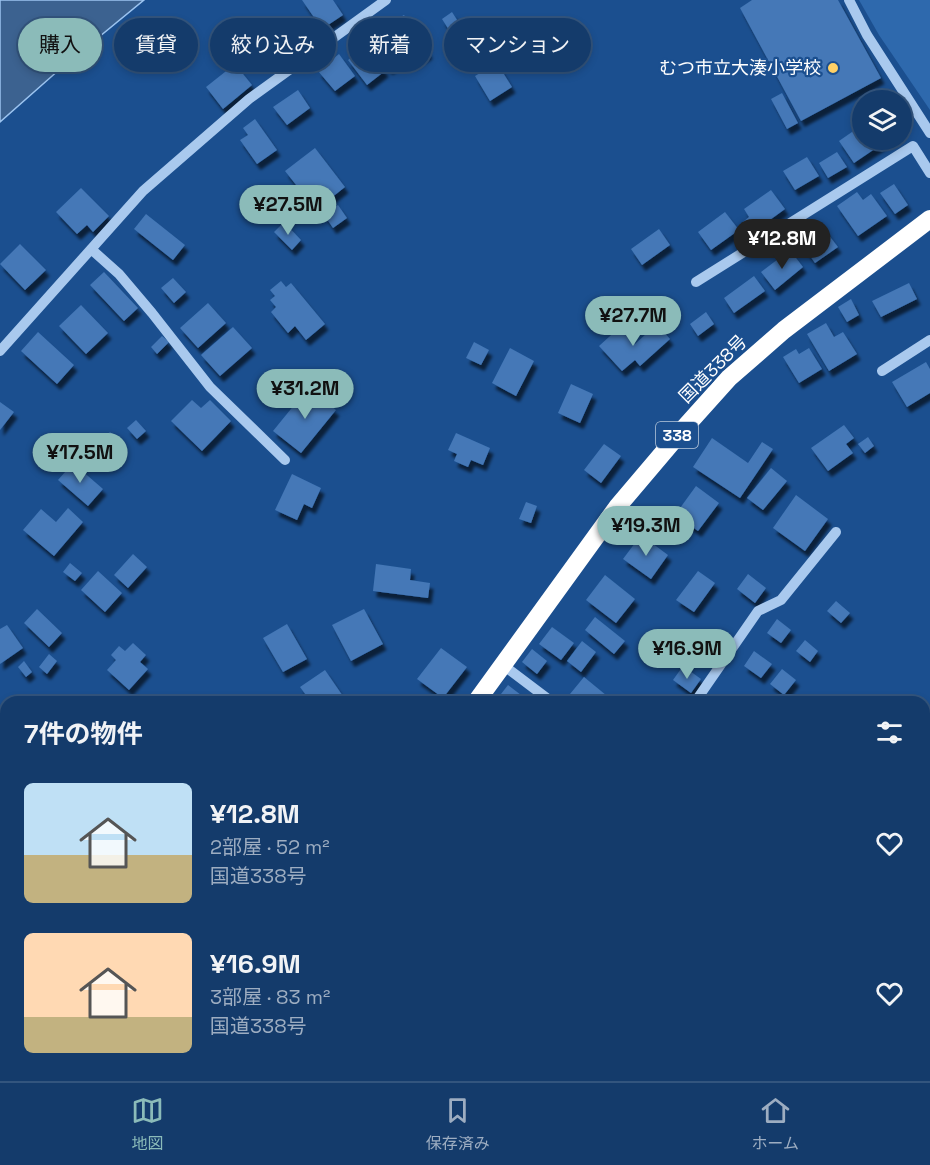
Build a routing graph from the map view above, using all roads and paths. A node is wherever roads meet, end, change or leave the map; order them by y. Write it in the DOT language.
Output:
graph roads {
  1 [pos="386,0"];
  2 [pos="849,0"];
  3 [pos="930,133"];
  4 [pos="930,173"];
  5 [pos="930,219"];
  6 [pos="91,249"];
  7 [pos="696,282"];
  8 [pos="930,340"];
  9 [pos="0,351"];
  10 [pos="882,371"];
  11 [pos="285,460"];
  12 [pos="836,532"];
  13 [pos="503,665"];
  14 [pos="480,696"];
  15 [pos="544,696"];
  16 [pos="700,696"];
  1 -- 6 [label="street"];
  2 -- 3 [label="street"];
  4 -- 7 [label="street"];
  5 -- 13 [label="highway, 国道338号 / 338"];
  6 -- 9 [label="street"];
  6 -- 11 [label="street"];
  8 -- 10 [label="street"];
  12 -- 16 [label="street"];
  13 -- 14 [label="highway, 国道338号 / 338"];
  13 -- 15 [label="street"];
}
